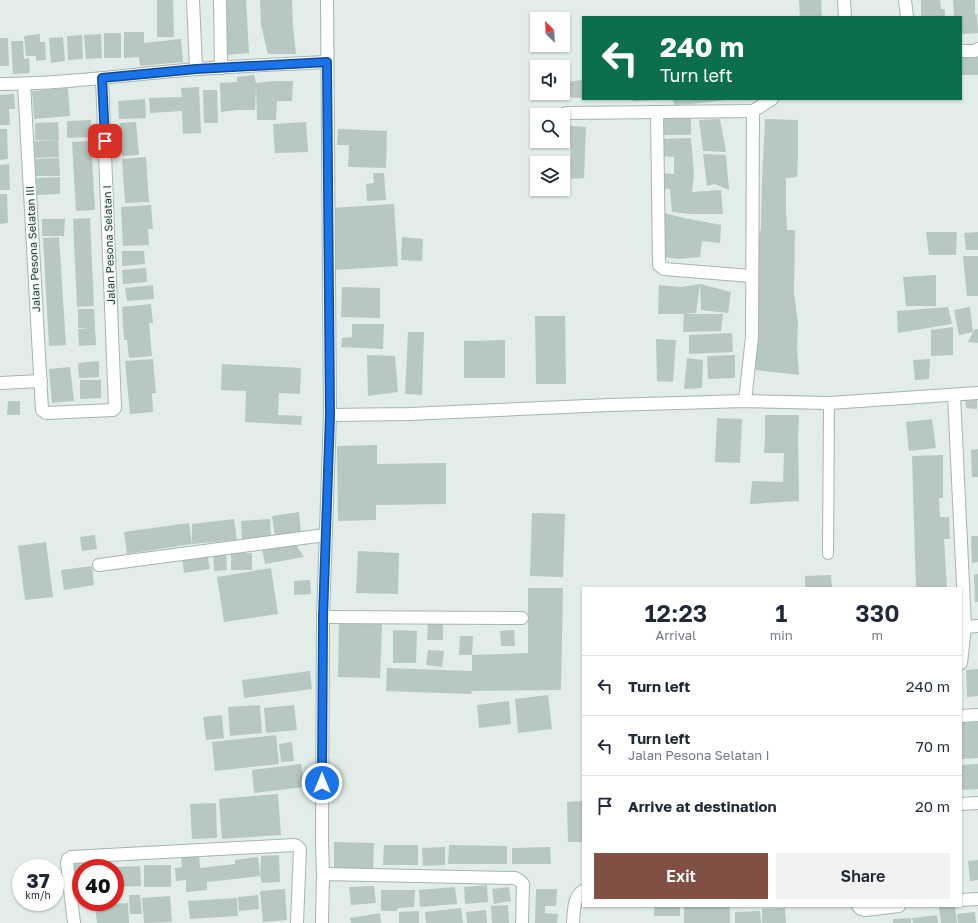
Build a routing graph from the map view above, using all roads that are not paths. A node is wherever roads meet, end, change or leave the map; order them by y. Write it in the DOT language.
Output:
graph roads {
  1 [pos="193,0"];
  2 [pos="220,0"];
  3 [pos="327,0"];
  4 [pos="844,0"];
  5 [pos="905,0"];
  6 [pos="845,16"];
  7 [pos="907,16"];
  8 [pos="978,49"];
  9 [pos="962,52"];
  10 [pos="327,62"];
  11 [pos="221,68"];
  12 [pos="196,69"];
  13 [pos="102,78"];
  14 [pos="0,84"];
  15 [pos="24,84"];
  16 [pos="770,100"];
  17 [pos="753,111"];
  18 [pos="570,112"];
  19 [pos="658,112"];
  20 [pos="751,276"];
  21 [pos="41,381"];
  22 [pos="0,382"];
  23 [pos="978,393"];
  24 [pos="954,395"];
  25 [pos="745,401"];
  26 [pos="830,403"];
  27 [pos="46,412"];
  28 [pos="330,415"];
  29 [pos="325,535"];
  30 [pos="828,554"];
  31 [pos="99,565"];
  32 [pos="323,617"];
  33 [pos="522,618"];
  34 [pos="978,626"];
  35 [pos="965,627"];
  36 [pos="962,654"];
  37 [pos="962,716"];
  38 [pos="978,716"];
  39 [pos="978,803"];
  40 [pos="962,804"];
  41 [pos="323,874"];
  42 [pos="582,891"];
  43 [pos="978,899"];
  44 [pos="962,900"];
  45 [pos="859,907"];
  46 [pos="890,907"];
  47 [pos="74,923"];
  48 [pos="298,923"];
  49 [pos="322,923"];
  50 [pos="522,923"];
  51 [pos="573,923"];
  1 -- 12 [label="street"];
  2 -- 11 [label="street"];
  3 -- 10 [label="street"];
  4 -- 6 [label="street"];
  5 -- 7 [label="street"];
  8 -- 9 [label="street"];
  10 -- 11 [label="street"];
  10 -- 28 [label="street"];
  11 -- 12 [label="street"];
  12 -- 13 [label="street"];
  13 -- 15 [label="street"];
  13 -- 27 [label="street, Jalan Pesona Selatan I"];
  14 -- 15 [label="street"];
  15 -- 21 [label="street, Jalan Pesona Selatan III"];
  16 -- 17 [label="street"];
  17 -- 19 [label="street"];
  17 -- 20 [label="street"];
  18 -- 19 [label="street"];
  19 -- 20 [label="street"];
  20 -- 25 [label="street"];
  21 -- 22 [label="street"];
  21 -- 27 [label="street, Jalan Pesona Selatan III"];
  23 -- 24 [label="street"];
  24 -- 26 [label="street"];
  24 -- 35 [label="street"];
  25 -- 26 [label="street"];
  25 -- 28 [label="street"];
  26 -- 30 [label="lane"];
  28 -- 29 [label="street"];
  29 -- 31 [label="street"];
  29 -- 32 [label="street"];
  32 -- 33 [label="street"];
  32 -- 41 [label="street"];
  34 -- 35 [label="street"];
  35 -- 36 [label="street"];
  37 -- 38 [label="street"];
  39 -- 40 [label="street"];
  41 -- 49 [label="street"];
  41 -- 50 [label="street"];
  42 -- 51 [label="street"];
  43 -- 44 [label="street"];
  45 -- 46 [label="street"];
  47 -- 48 [label="street"];
}
